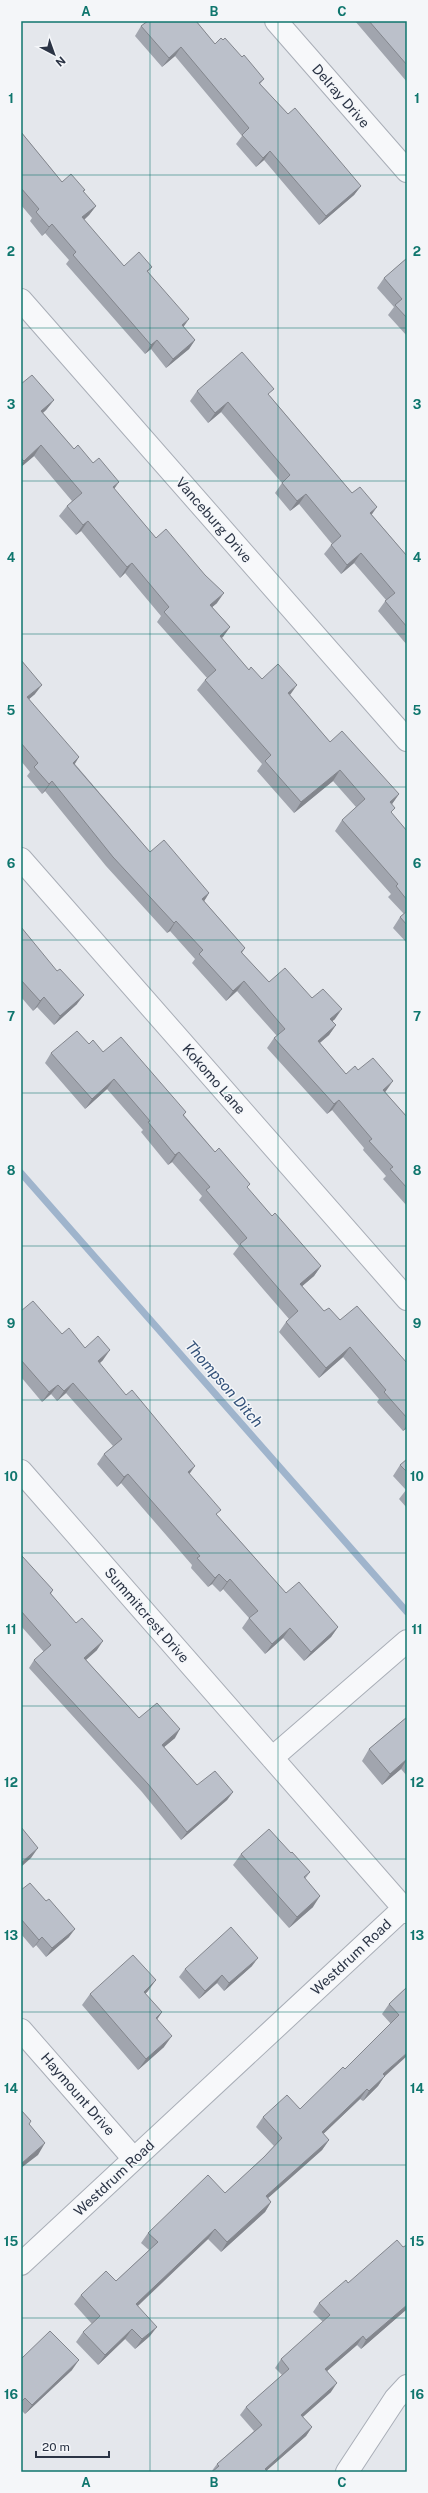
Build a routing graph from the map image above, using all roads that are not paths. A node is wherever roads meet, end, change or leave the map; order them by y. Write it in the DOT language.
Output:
graph roads {
  1 [pos="276,21"];
  2 [pos="407,171"];
  3 [pos="21,300"];
  4 [pos="407,740"];
  5 [pos="21,859"];
  6 [pos="407,1299"];
  7 [pos="21,1471"];
  8 [pos="402,1645"];
  9 [pos="272,1758"];
  10 [pos="406,1910"];
  11 [pos="21,2030"];
  12 [pos="134,2159"];
  13 [pos="21,2264"];
  14 [pos="407,2386"];
  15 [pos="347,2472"];
  1 -- 2 [label="street, Delray Drive"];
  3 -- 4 [label="street, Vanceburg Drive"];
  5 -- 6 [label="street, Kokomo Lane"];
  7 -- 9 [label="street, Summitcrest Drive"];
  8 -- 9 [label="street"];
  9 -- 10 [label="street, Westdrum Road"];
  10 -- 12 [label="street, Westdrum Road"];
  11 -- 12 [label="street, Haymount Drive"];
  12 -- 13 [label="street, Westdrum Road"];
  14 -- 15 [label="street"];
}
